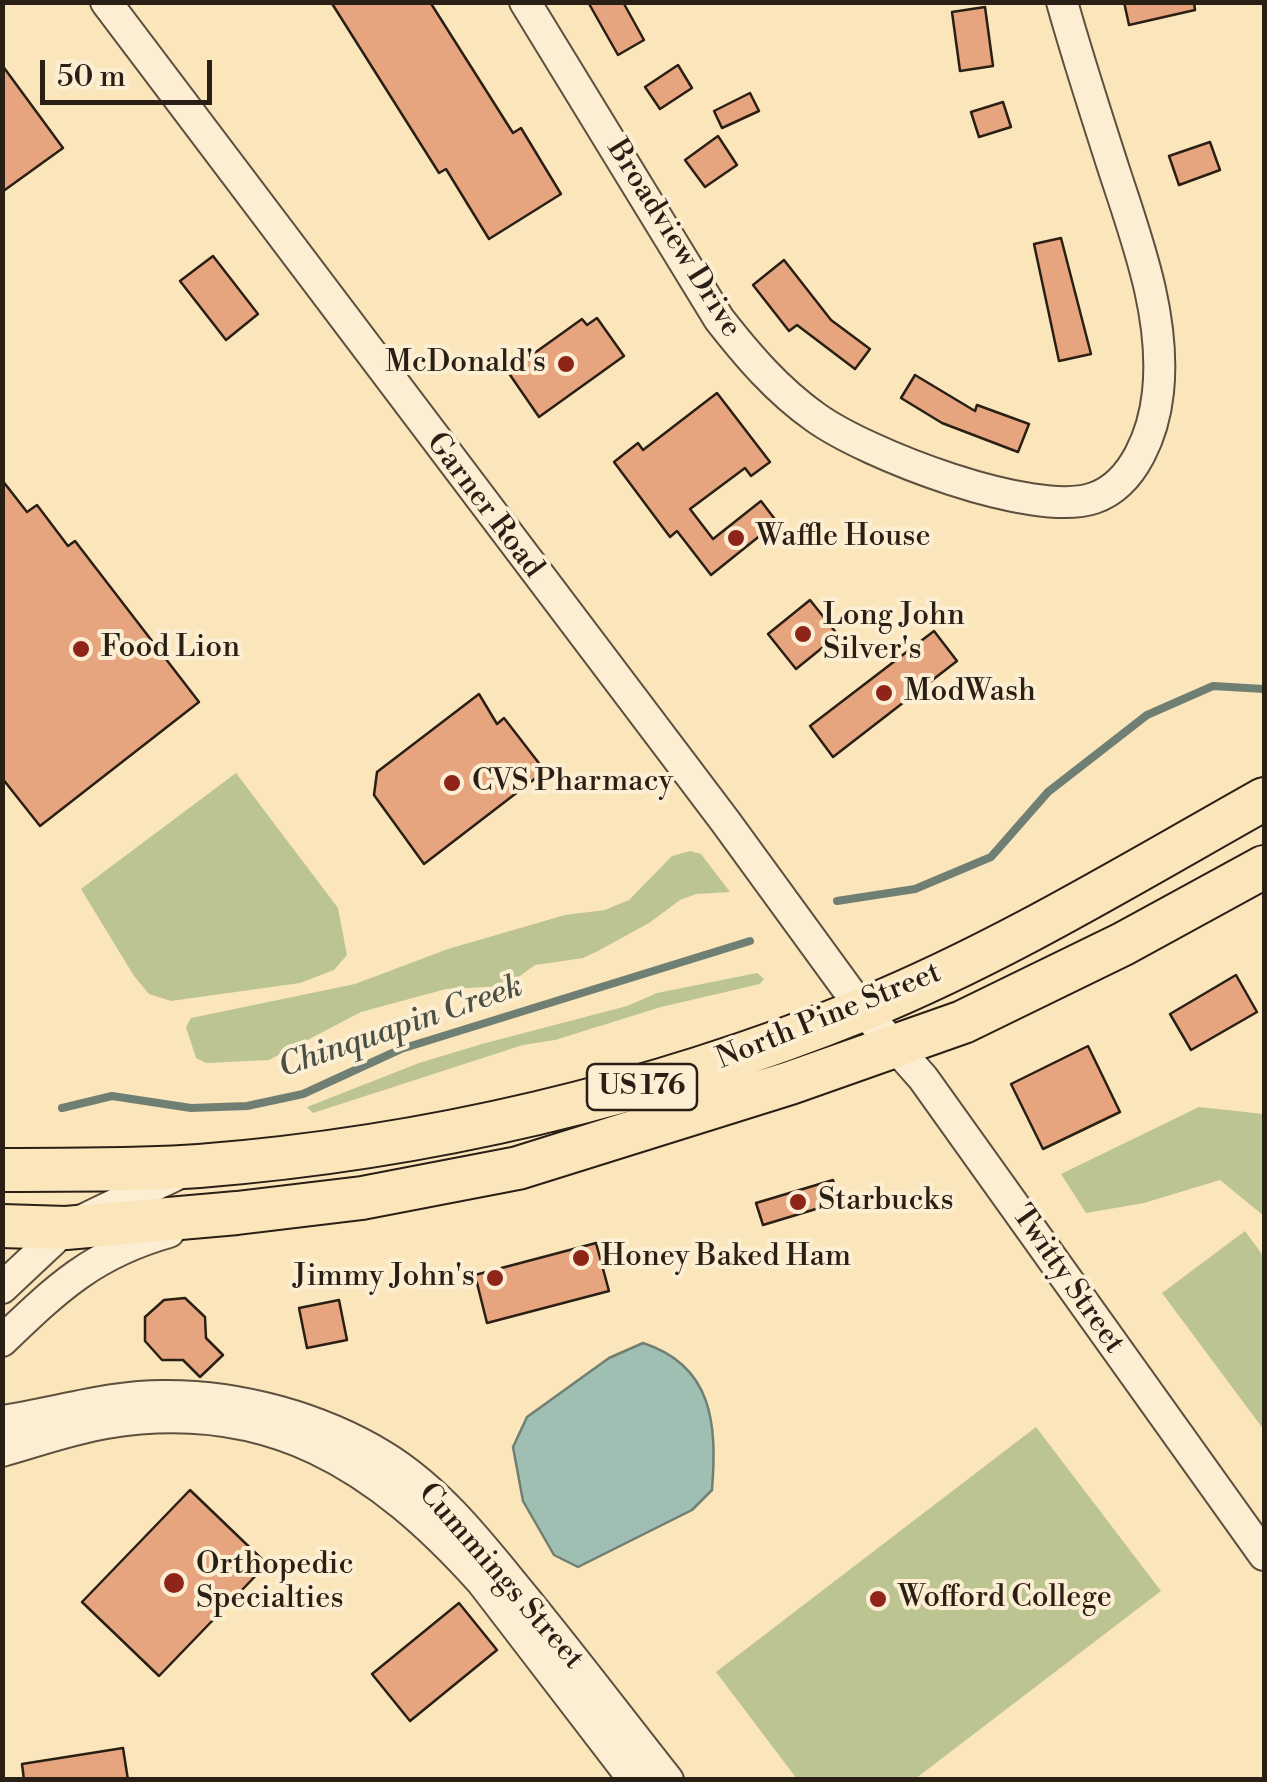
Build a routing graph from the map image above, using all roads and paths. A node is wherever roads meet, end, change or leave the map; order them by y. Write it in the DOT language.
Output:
graph roads {
  1 [pos="106,2"];
  2 [pos="525,2"];
  3 [pos="1062,2"];
  4 [pos="1264,799"];
  5 [pos="1264,867"];
  6 [pos="862,1009"];
  7 [pos="894,1046"];
  8 [pos="195,1166"];
  9 [pos="2,1170"];
  10 [pos="238,1213"];
  11 [pos="2,1226"];
  12 [pos="66,1228"];
  13 [pos="2,1288"];
  14 [pos="2,1341"];
  15 [pos="3,1428"];
  16 [pos="1264,1555"];
  17 [pos="634,1780"];
  18 [pos="668,1780"];
  1 -- 6 [label="street, Garner Road"];
  2 -- 3 [label="street, Broadview Drive"];
  4 -- 6 [label="highway, North Pine Street / US 176"];
  5 -- 7 [label="highway, North Pine Street / US 176"];
  6 -- 7 [label="street, Twitty Street"];
  6 -- 8 [label="highway, North Pine Street / US 176"];
  7 -- 10 [label="highway, North Pine Street / US 176"];
  7 -- 16 [label="street, Twitty Street"];
  8 -- 9 [label="highway, North Pine Street / US 176"];
  8 -- 12 [label="street"];
  10 -- 12 [label="highway, North Pine Street / US 176"];
  10 -- 14 [label="street"];
  11 -- 12 [label="highway, North Pine Street / US 176"];
  12 -- 13 [label="street"];
  15 -- 17 [label="street, Cummings Street"];
  15 -- 18 [label="street, Cummings Street"];
}
